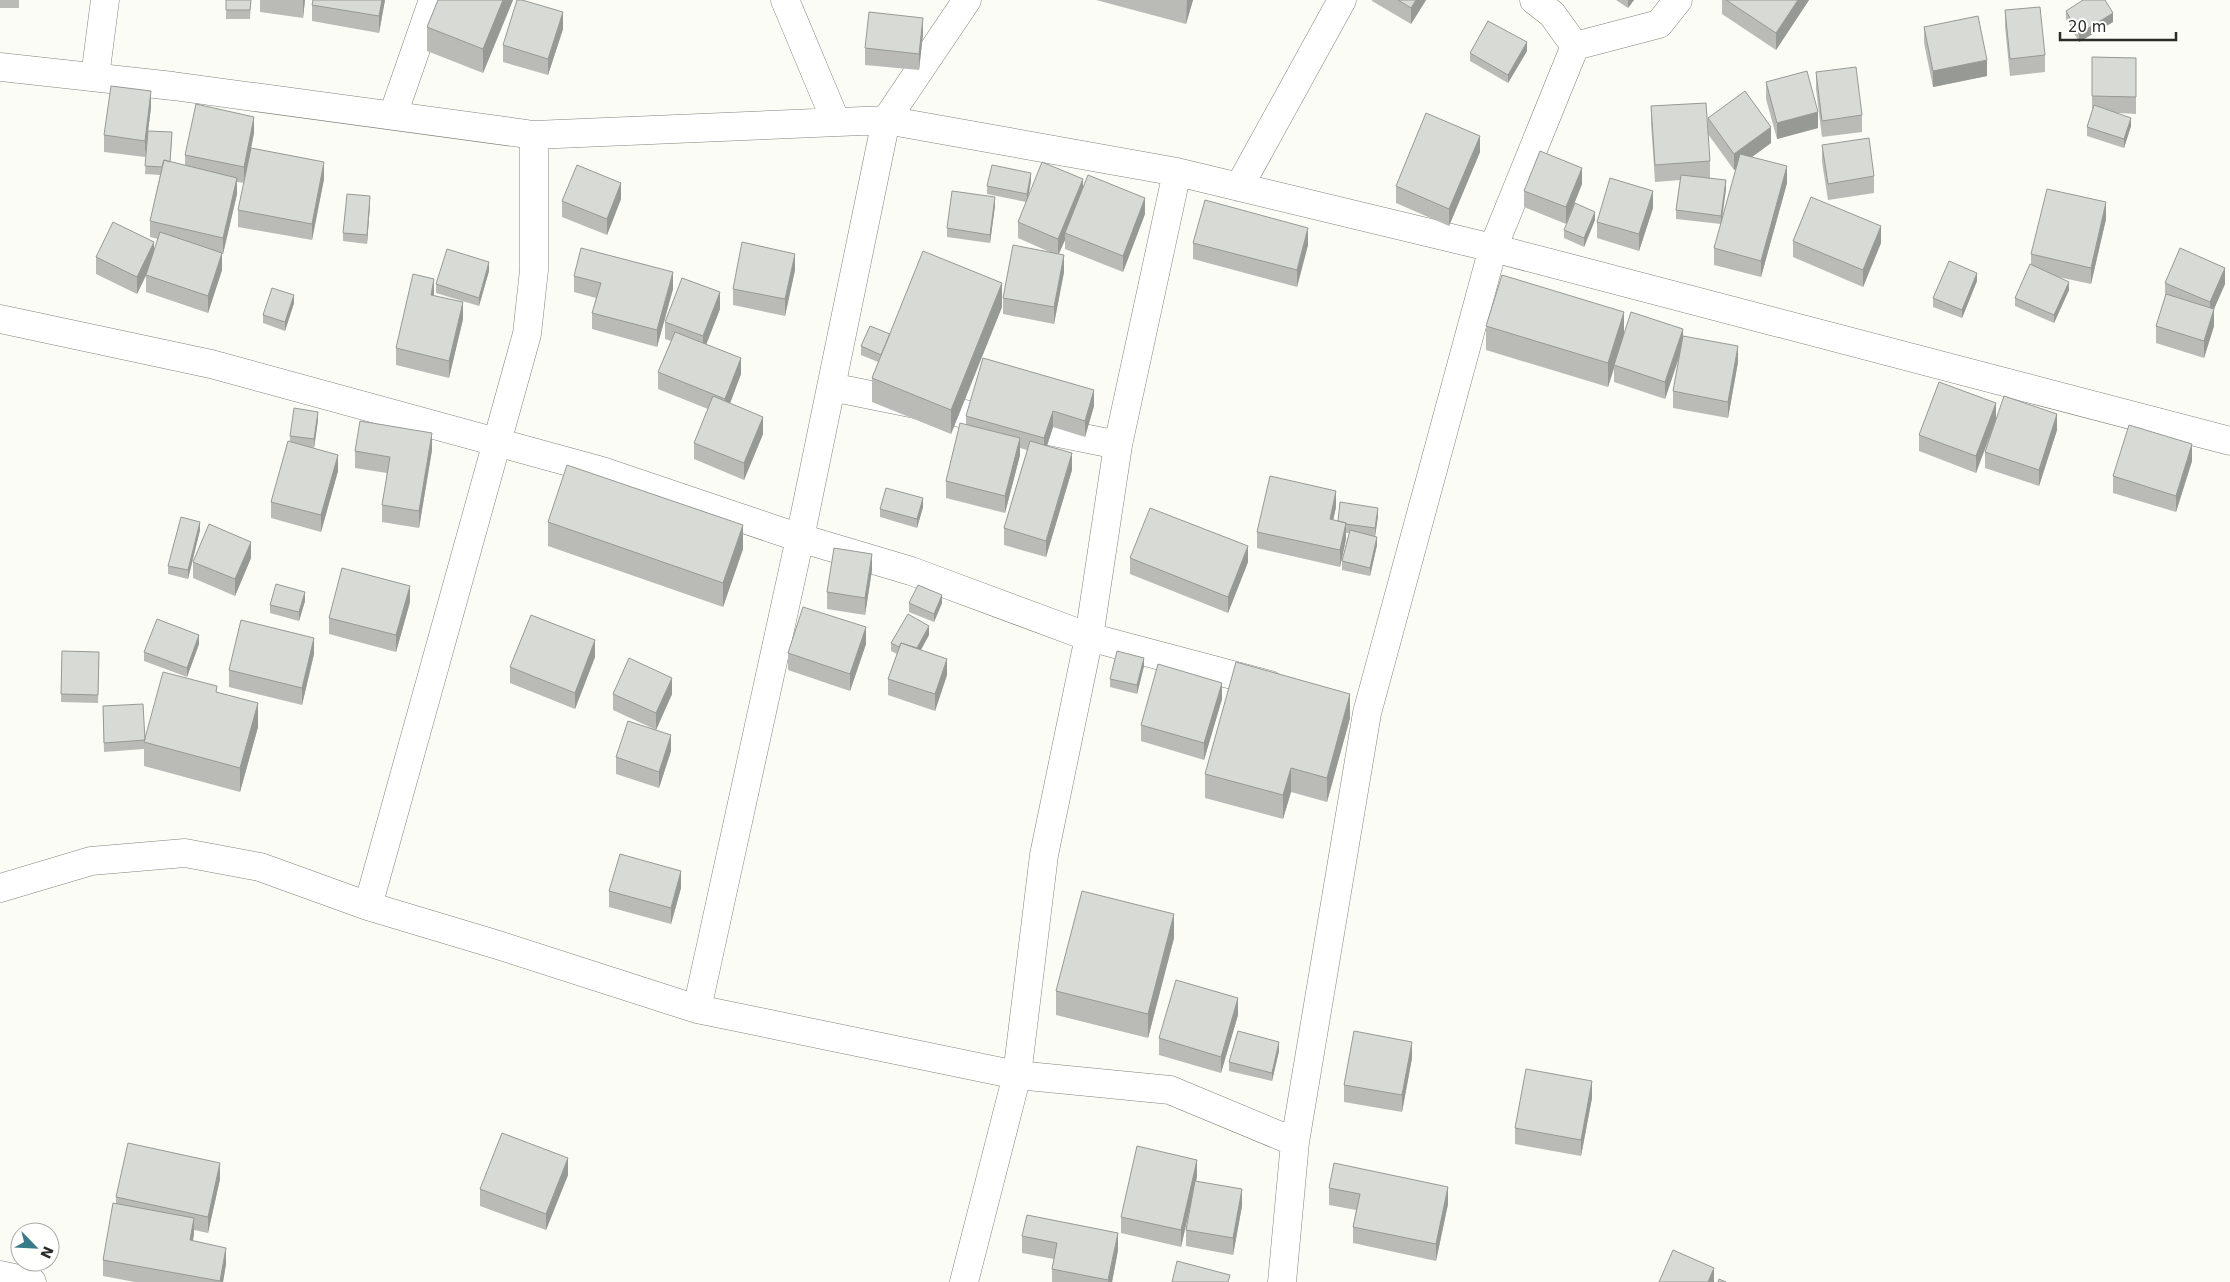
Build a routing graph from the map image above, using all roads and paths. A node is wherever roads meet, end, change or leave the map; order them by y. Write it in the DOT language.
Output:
graph roads {
  1 [pos="105,0"];
  2 [pos="433,0"];
  3 [pos="785,0"];
  4 [pos="967,0"];
  5 [pos="1342,0"];
  6 [pos="1534,0"];
  7 [pos="1678,0"];
  8 [pos="1575,46"];
  9 [pos="0,67"];
  10 [pos="95,77"];
  11 [pos="393,115"];
  12 [pos="886,120"];
  13 [pos="836,122"];
  14 [pos="534,135"];
  15 [pos="1178,172"];
  16 [pos="1240,187"];
  17 [pos="1493,248"];
  18 [pos="0,319"];
  19 [pos="831,387"];
  20 [pos="2230,441"];
  21 [pos="497,442"];
  22 [pos="1118,445"];
  23 [pos="800,538"];
  24 [pos="1089,638"];
  25 [pos="1290,690"];
  26 [pos="0,888"];
  27 [pos="368,906"];
  28 [pos="697,1009"];
  29 [pos="1017,1075"];
  30 [pos="1295,1142"];
  31 [pos="0,1275"];
  32 [pos="32,1282"];
  33 [pos="964,1282"];
  34 [pos="1282,1282"];
  1 -- 10 [label="street"];
  2 -- 11 [label="street"];
  3 -- 13 [label="street"];
  4 -- 12 [label="street"];
  5 -- 16 [label="street"];
  6 -- 8 [label="street"];
  7 -- 8 [label="street"];
  8 -- 17 [label="street"];
  9 -- 10 [label="street"];
  10 -- 11 [label="street"];
  11 -- 14 [label="street"];
  12 -- 13 [label="street"];
  12 -- 15 [label="street"];
  12 -- 19 [label="street"];
  13 -- 14 [label="street"];
  14 -- 21 [label="street"];
  15 -- 16 [label="street"];
  15 -- 22 [label="street"];
  16 -- 17 [label="street"];
  17 -- 20 [label="street"];
  17 -- 30 [label="street"];
  18 -- 21 [label="street"];
  19 -- 22 [label="street"];
  19 -- 23 [label="street"];
  21 -- 23 [label="street"];
  21 -- 27 [label="street"];
  22 -- 24 [label="street"];
  23 -- 24 [label="street"];
  23 -- 28 [label="street"];
  24 -- 25 [label="street"];
  24 -- 29 [label="street"];
  26 -- 27 [label="street"];
  27 -- 28 [label="street"];
  28 -- 29 [label="street"];
  29 -- 30 [label="street"];
  29 -- 33 [label="street"];
  30 -- 34 [label="street"];
  31 -- 32 [label="street"];
}
